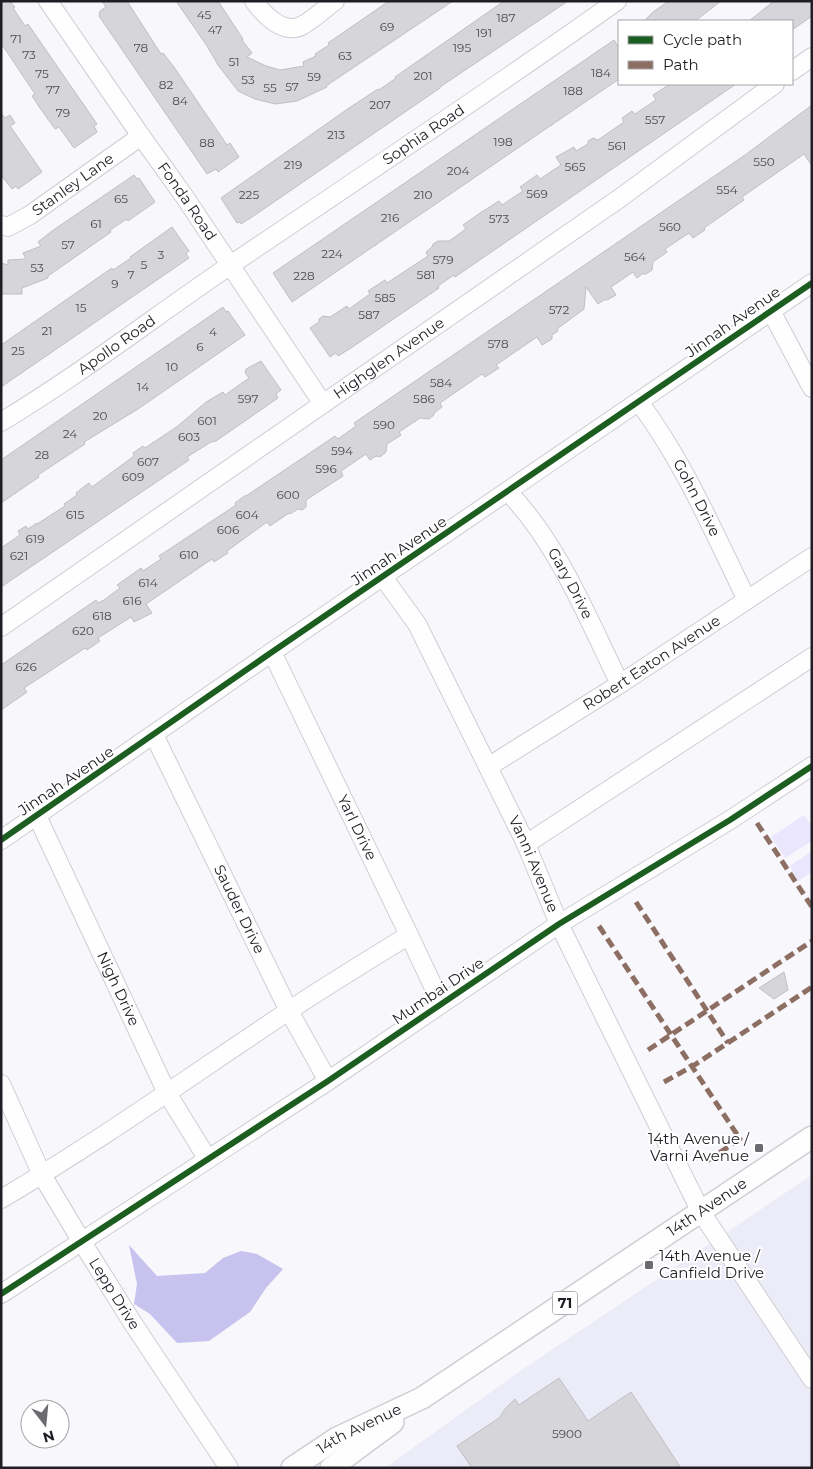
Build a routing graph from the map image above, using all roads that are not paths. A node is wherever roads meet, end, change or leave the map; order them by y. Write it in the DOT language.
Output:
graph roads {
  1 [pos="48,1"];
  2 [pos="254,1"];
  3 [pos="335,1"];
  4 [pos="617,1"];
  5 [pos="812,57"];
  6 [pos="793,71"];
  7 [pos="774,85"];
  8 [pos="141,136"];
  9 [pos="1,225"];
  10 [pos="230,265"];
  11 [pos="812,283"];
  12 [pos="771,311"];
  13 [pos="812,388"];
  14 [pos="639,402"];
  15 [pos="322,404"];
  16 [pos="1,422"];
  17 [pos="508,492"];
  18 [pos="812,557"];
  19 [pos="383,577"];
  20 [pos="747,600"];
  21 [pos="1,627"];
  22 [pos="272,652"];
  23 [pos="812,657"];
  24 [pos="620,684"];
  25 [pos="154,735"];
  26 [pos="812,766"];
  27 [pos="488,767"];
  28 [pos="36,816"];
  29 [pos="1,840"];
  30 [pos="526,844"];
  31 [pos="559,924"];
  32 [pos="409,935"];
  33 [pos="441,1003"];
  34 [pos="288,1011"];
  35 [pos="328,1080"];
  36 [pos="1,1084"];
  37 [pos="168,1093"];
  38 [pos="812,1137"];
  39 [pos="207,1158"];
  40 [pos="42,1175"];
  41 [pos="1,1199"];
  42 [pos="701,1212"];
  43 [pos="82,1242"];
  44 [pos="1,1294"];
  45 [pos="812,1379"];
  46 [pos="428,1394"];
  47 [pos="229,1468"];
  48 [pos="292,1468"];
  49 [pos="331,1468"];
  1 -- 8 [label="street, Fonda Road"];
  2 -- 3 [label="street"];
  4 -- 10 [label="street, Sophia Road"];
  5 -- 6 [label="street"];
  7 -- 15 [label="street, Highglen Avenue"];
  8 -- 9 [label="street, Stanley Lane"];
  8 -- 10 [label="street, Fonda Road"];
  10 -- 15 [label="street, Fonda Road"];
  10 -- 16 [label="street, Apollo Road"];
  11 -- 12 [label="street, Jinnah Avenue"];
  12 -- 13 [label="street"];
  12 -- 14 [label="street, Jinnah Avenue"];
  14 -- 17 [label="street, Jinnah Avenue"];
  14 -- 20 [label="street, Gohn Drive"];
  15 -- 21 [label="street, Highglen Avenue"];
  17 -- 19 [label="street, Jinnah Avenue"];
  17 -- 24 [label="street, Gary Drive"];
  18 -- 20 [label="street, Robert Eaton Avenue"];
  19 -- 22 [label="street, Jinnah Avenue"];
  19 -- 27 [label="street, Vanni Avenue"];
  20 -- 24 [label="street, Robert Eaton Avenue"];
  22 -- 25 [label="street, Jinnah Avenue"];
  22 -- 32 [label="street, Yarl Drive"];
  23 -- 30 [label="street"];
  24 -- 27 [label="street, Robert Eaton Avenue"];
  25 -- 28 [label="street, Jinnah Avenue"];
  25 -- 34 [label="street, Sauder Drive"];
  26 -- 31 [label="street, Mumbai Drive"];
  27 -- 30 [label="street, Vanni Avenue"];
  28 -- 29 [label="street, Jinnah Avenue"];
  28 -- 37 [label="street, Nigh Drive"];
  30 -- 31 [label="street, Vanni Avenue"];
  31 -- 33 [label="street, Mumbai Drive"];
  31 -- 42 [label="street, Vanni Avenue"];
  32 -- 33 [label="street, Yarl Drive"];
  32 -- 34 [label="street"];
  33 -- 35 [label="street, Mumbai Drive"];
  34 -- 35 [label="street, Sauder Drive"];
  34 -- 37 [label="street"];
  35 -- 39 [label="street, Mumbai Drive"];
  36 -- 40 [label="street, Lepp Drive"];
  37 -- 39 [label="street, Nigh Drive"];
  37 -- 40 [label="street"];
  38 -- 42 [label="main road, 14th Avenue / 71"];
  39 -- 43 [label="street, Mumbai Drive"];
  40 -- 41 [label="street"];
  40 -- 43 [label="street, Lepp Drive"];
  42 -- 45 [label="street, Vanni Avenue"];
  42 -- 46 [label="main road, 14th Avenue / 71"];
  43 -- 44 [label="street, Mumbai Drive"];
  43 -- 47 [label="street, Lepp Drive"];
  46 -- 48 [label="main road, 14th Avenue / 71"];
  46 -- 49 [label="main road, 14th Avenue / 71"];
}
